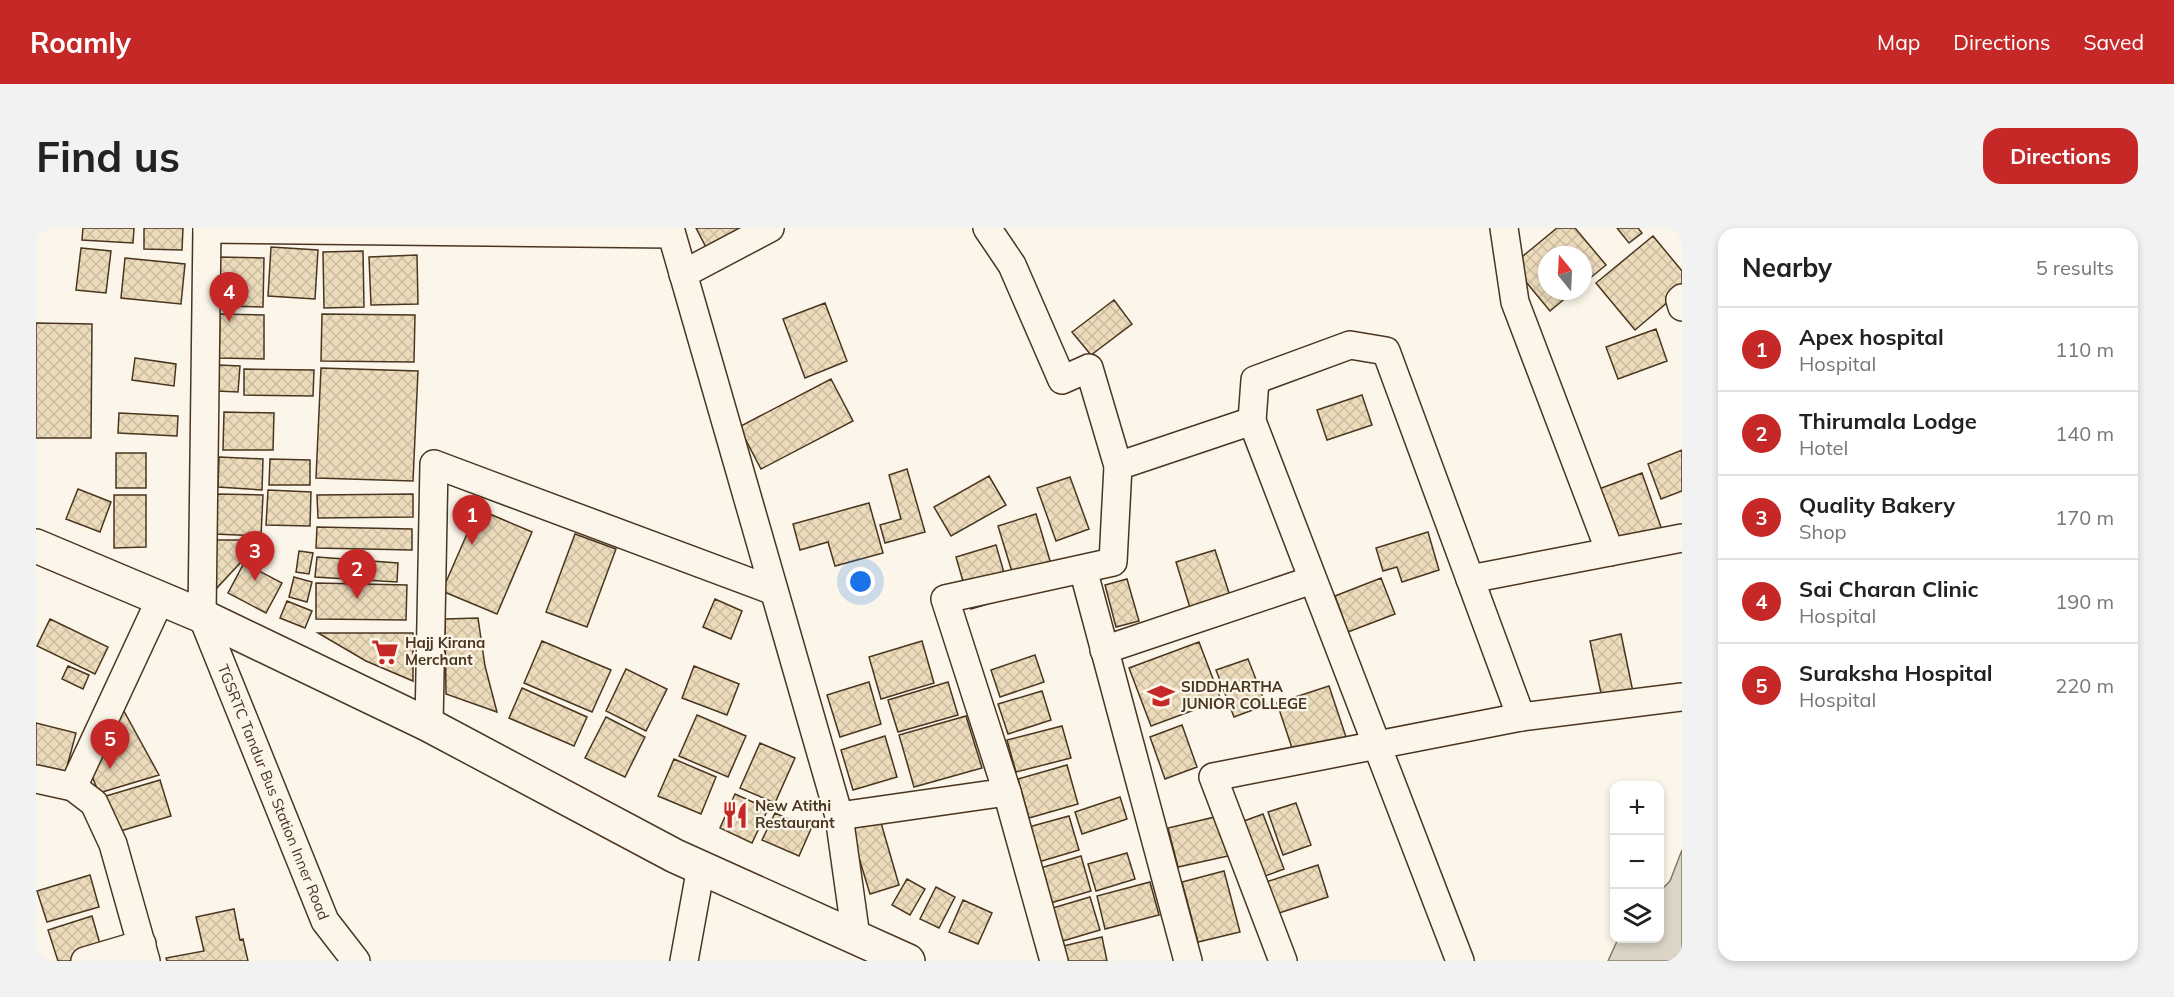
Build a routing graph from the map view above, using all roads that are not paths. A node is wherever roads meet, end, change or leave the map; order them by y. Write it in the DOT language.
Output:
graph roads {
  1 [pos="207,228"];
  2 [pos="770,228"];
  3 [pos="987,228"];
  4 [pos="1504,228"];
  5 [pos="670,231"];
  6 [pos="683,274"];
  7 [pos="1682,298"];
  8 [pos="1682,307"];
  9 [pos="1252,421"];
  10 [pos="1118,466"];
  11 [pos="1682,538"];
  12 [pos="36,546"];
  13 [pos="1610,552"];
  14 [pos="1083,569"];
  15 [pos="1312,579"];
  16 [pos="1470,579"];
  17 [pos="774,591"];
  18 [pos="160,600"];
  19 [pos="202,616"];
  20 [pos="1104,650"];
  21 [pos="1682,697"];
  22 [pos="1521,717"];
  23 [pos="429,725"];
  24 [pos="1375,744"];
  25 [pos="36,779"];
  26 [pos="73,787"];
  27 [pos="1007,792"];
  28 [pos="839,816"];
  29 [pos="701,867"];
  30 [pos="856,937"];
  31 [pos="144,953"];
  32 [pos="85,961"];
  33 [pos="356,961"];
  34 [pos="684,961"];
  35 [pos="908,961"];
  36 [pos="1054,961"];
  37 [pos="1188,961"];
  38 [pos="1283,961"];
  39 [pos="1460,961"];
  1 -- 5 [label="street"];
  1 -- 19 [label="street"];
  2 -- 6 [label="street"];
  3 -- 10 [label="street"];
  4 -- 13 [label="street"];
  5 -- 6 [label="street"];
  6 -- 17 [label="street"];
  7 -- 8 [label="street"];
  9 -- 10 [label="street"];
  9 -- 15 [label="street"];
  9 -- 16 [label="street"];
  10 -- 14 [label="street"];
  11 -- 13 [label="street"];
  12 -- 18 [label="highway"];
  13 -- 16 [label="street"];
  14 -- 20 [label="street"];
  14 -- 27 [label="street"];
  15 -- 20 [label="street"];
  15 -- 24 [label="street"];
  16 -- 22 [label="street"];
  17 -- 23 [label="street"];
  17 -- 28 [label="street"];
  18 -- 19 [label="highway"];
  18 -- 26 [label="street"];
  19 -- 23 [label="highway"];
  19 -- 33 [label="street, TGSRTC Tandur Bus Station Inner Road"];
  20 -- 37 [label="street"];
  21 -- 22 [label="street"];
  22 -- 24 [label="street"];
  23 -- 29 [label="highway"];
  24 -- 38 [label="street"];
  24 -- 39 [label="street"];
  25 -- 26 [label="street"];
  26 -- 31 [label="street"];
  27 -- 28 [label="street"];
  27 -- 36 [label="street"];
  28 -- 30 [label="street"];
  29 -- 30 [label="highway"];
  29 -- 34 [label="street"];
  30 -- 35 [label="highway"];
  31 -- 32 [label="street"];
}
